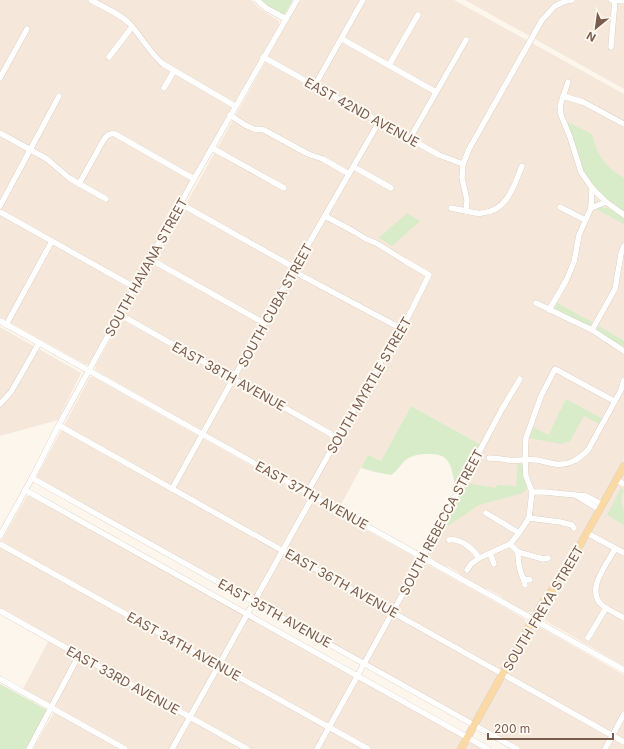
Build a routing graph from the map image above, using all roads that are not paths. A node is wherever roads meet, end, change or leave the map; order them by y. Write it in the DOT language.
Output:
graph roads {
  1 [pos="91,0"];
  2 [pos="257,0"];
  3 [pos="297,0"];
  4 [pos="363,0"];
  5 [pos="572,0"];
  6 [pos="611,0"];
  7 [pos="615,0"];
  8 [pos="624,1"];
  9 [pos="418,15"];
  10 [pos="286,20"];
  11 [pos="132,27"];
  12 [pos="27,29"];
  13 [pos="342,39"];
  14 [pos="466,40"];
  15 [pos="611,47"];
  16 [pos="109,57"];
  17 [pos="263,57"];
  18 [pos="390,66"];
  19 [pos="174,71"];
  20 [pos="0,78"];
  21 [pos="568,82"];
  22 [pos="315,85"];
  23 [pos="164,88"];
  24 [pos="436,92"];
  25 [pos="59,96"];
  26 [pos="563,96"];
  27 [pos="235,106"];
  28 [pos="230,115"];
  29 [pos="380,122"];
  30 [pos="624,124"];
  31 [pos="0,133"];
  32 [pos="410,138"];
  33 [pos="212,148"];
  34 [pos="30,150"];
  35 [pos="463,164"];
  36 [pos="522,166"];
  37 [pos="354,167"];
  38 [pos="349,174"];
  39 [pos="194,179"];
  40 [pos="79,184"];
  41 [pos="284,188"];
  42 [pos="391,188"];
  43 [pos="592,188"];
  44 [pos="106,199"];
  45 [pos="606,202"];
  46 [pos="181,204"];
  47 [pos="0,206"];
  48 [pos="560,207"];
  49 [pos="451,208"];
  50 [pos="591,208"];
  51 [pos="466,211"];
  52 [pos="0,212"];
  53 [pos="624,215"];
  54 [pos="325,216"];
  55 [pos="585,220"];
  56 [pos="52,242"];
  57 [pos="624,246"];
  58 [pos="150,259"];
  59 [pos="294,269"];
  60 [pos="134,287"];
  61 [pos="536,303"];
  62 [pos="549,310"];
  63 [pos="120,314"];
  64 [pos="0,321"];
  65 [pos="264,323"];
  66 [pos="6,324"];
  67 [pos="400,328"];
  68 [pos="592,330"];
  69 [pos="38,343"];
  70 [pos="624,351"];
  71 [pos="88,371"];
  72 [pos="234,379"];
  73 [pos="520,379"];
  74 [pos="624,380"];
  75 [pos="614,401"];
  76 [pos="0,404"];
  77 [pos="60,426"];
  78 [pos="203,434"];
  79 [pos="338,438"];
  80 [pos="490,458"];
  81 [pos="524,460"];
  82 [pos="624,466"];
  83 [pos="32,478"];
  84 [pos="620,479"];
  85 [pos="624,484"];
  86 [pos="172,489"];
  87 [pos="25,490"];
  88 [pos="307,492"];
  89 [pos="532,492"];
  90 [pos="313,496"];
  91 [pos="601,508"];
  92 [pos="486,513"];
  93 [pos="529,518"];
  94 [pos="574,526"];
  95 [pos="587,533"];
  96 [pos="520,534"];
  97 [pos="0,536"];
  98 [pos="449,540"];
  99 [pos="0,544"];
  100 [pos="510,544"];
  101 [pos="615,548"];
  102 [pos="282,550"];
  103 [pos="518,552"];
  104 [pos="490,553"];
  105 [pos="624,554"];
  106 [pos="423,557"];
  107 [pos="479,558"];
  108 [pos="548,558"];
  109 [pos="494,564"];
  110 [pos="467,570"];
  111 [pos="526,581"];
  112 [pos="254,601"];
  113 [pos="606,608"];
  114 [pos="0,611"];
  115 [pos="392,612"];
  116 [pos="247,614"];
  117 [pos="624,618"];
  118 [pos="533,619"];
  119 [pos="588,638"];
  120 [pos="79,655"];
  121 [pos="364,663"];
  122 [pos="218,665"];
  123 [pos="623,667"];
  124 [pos="504,673"];
  125 [pos="357,675"];
  126 [pos="0,679"];
  127 [pos="51,708"];
  128 [pos="624,714"];
  129 [pos="190,716"];
  130 [pos="474,725"];
  131 [pos="329,727"];
  132 [pos="612,735"];
  133 [pos="468,737"];
  134 [pos="624,742"];
  135 [pos="29,749"];
  136 [pos="125,749"];
  137 [pos="172,749"];
  138 [pos="246,749"];
  139 [pos="317,749"];
  140 [pos="368,749"];
  141 [pos="461,749"];
  142 [pos="488,749"];
  143 [pos="517,749"];
  144 [pos="604,749"];
  1 -- 11 [label="street"];
  2 -- 10 [label="street"];
  3 -- 10 [label="street, SOUTH HAVANA STREET"];
  4 -- 13 [label="street"];
  5 -- 35 [label="street"];
  6 -- 7 [label="street"];
  7 -- 8 [label="street"];
  7 -- 15 [label="street"];
  9 -- 18 [label="street"];
  10 -- 17 [label="street, SOUTH HAVANA STREET"];
  11 -- 16 [label="street"];
  11 -- 19 [label="street"];
  12 -- 20 [label="street"];
  13 -- 18 [label="street"];
  13 -- 22 [label="street"];
  14 -- 24 [label="street"];
  17 -- 22 [label="street, EAST 42ND AVENUE"];
  17 -- 27 [label="street, SOUTH HAVANA STREET"];
  18 -- 24 [label="street"];
  19 -- 23 [label="street"];
  19 -- 27 [label="street"];
  21 -- 26 [label="street"];
  22 -- 29 [label="street, EAST 42ND AVENUE"];
  24 -- 32 [label="street"];
  25 -- 34 [label="street"];
  26 -- 30 [label="street"];
  26 -- 43 [label="street"];
  27 -- 28 [label="street, SOUTH HAVANA STREET"];
  28 -- 33 [label="street, SOUTH HAVANA STREET"];
  28 -- 38 [label="street"];
  29 -- 32 [label="street, EAST 42ND AVENUE"];
  29 -- 37 [label="street, SOUTH CUBA STREET"];
  31 -- 34 [label="street"];
  32 -- 35 [label="street, EAST 42ND AVENUE"];
  33 -- 39 [label="street, SOUTH HAVANA STREET"];
  33 -- 41 [label="street"];
  34 -- 40 [label="street"];
  34 -- 47 [label="street"];
  35 -- 51 [label="street"];
  36 -- 51 [label="street"];
  37 -- 38 [label="street, SOUTH CUBA STREET"];
  37 -- 42 [label="street"];
  38 -- 54 [label="street, SOUTH CUBA STREET"];
  39 -- 40 [label="street"];
  39 -- 46 [label="street, SOUTH HAVANA STREET"];
  40 -- 44 [label="street"];
  43 -- 45 [label="street"];
  43 -- 50 [label="street"];
  45 -- 50 [label="street"];
  45 -- 53 [label="street"];
  46 -- 58 [label="street, SOUTH HAVANA STREET"];
  46 -- 59 [label="street"];
  48 -- 55 [label="street"];
  49 -- 51 [label="street"];
  50 -- 55 [label="street"];
  52 -- 56 [label="street"];
  54 -- 59 [label="street, SOUTH CUBA STREET"];
  54 -- 67 [label="street, SOUTH MYRTLE STREET"];
  55 -- 62 [label="street"];
  56 -- 60 [label="street"];
  56 -- 66 [label="street"];
  57 -- 68 [label="street"];
  58 -- 60 [label="street, SOUTH HAVANA STREET"];
  58 -- 65 [label="street"];
  59 -- 65 [label="street, SOUTH CUBA STREET"];
  59 -- 67 [label="street"];
  60 -- 63 [label="street, SOUTH HAVANA STREET"];
  61 -- 62 [label="street"];
  62 -- 68 [label="street"];
  63 -- 71 [label="street, SOUTH HAVANA STREET"];
  63 -- 72 [label="street, EAST 38TH AVENUE"];
  64 -- 66 [label="street, EAST 37TH AVENUE"];
  65 -- 72 [label="street, SOUTH CUBA STREET"];
  66 -- 69 [label="street, EAST 37TH AVENUE"];
  67 -- 79 [label="street, SOUTH MYRTLE STREET"];
  68 -- 70 [label="street"];
  69 -- 71 [label="street, EAST 37TH AVENUE"];
  69 -- 76 [label="street"];
  71 -- 77 [label="street, SOUTH HAVANA STREET"];
  71 -- 78 [label="street, EAST 37TH AVENUE"];
  72 -- 78 [label="street, SOUTH CUBA STREET"];
  72 -- 79 [label="street, EAST 38TH AVENUE"];
  73 -- 106 [label="street, SOUTH REBECCA STREET"];
  74 -- 75 [label="street"];
  75 -- 81 [label="street"];
  75 -- 81 [label="street"];
  77 -- 83 [label="street, SOUTH HAVANA STREET"];
  77 -- 86 [label="street, EAST 36TH AVENUE"];
  78 -- 86 [label="street, SOUTH CUBA STREET"];
  78 -- 88 [label="street, EAST 37TH AVENUE"];
  79 -- 88 [label="street, SOUTH MYRTLE STREET"];
  80 -- 81 [label="street"];
  81 -- 89 [label="street"];
  82 -- 84 [label="main road, SOUTH FREYA STREET"];
  83 -- 87 [label="street, SOUTH HAVANA STREET"];
  83 -- 112 [label="street, EAST 35TH AVENUE"];
  84 -- 85 [label="street"];
  84 -- 91 [label="main road, SOUTH FREYA STREET"];
  86 -- 102 [label="street, EAST 36TH AVENUE"];
  87 -- 97 [label="street, SOUTH HAVANA STREET"];
  87 -- 116 [label="street, EAST 35TH AVENUE"];
  88 -- 90 [label="street, EAST 37TH AVENUE"];
  89 -- 91 [label="street"];
  89 -- 93 [label="street"];
  90 -- 102 [label="street"];
  90 -- 106 [label="street, EAST 37TH AVENUE"];
  91 -- 95 [label="main road, SOUTH FREYA STREET"];
  92 -- 96 [label="street"];
  93 -- 94 [label="street"];
  93 -- 96 [label="street"];
  95 -- 101 [label="street"];
  95 -- 118 [label="main road, SOUTH FREYA STREET"];
  96 -- 100 [label="street"];
  98 -- 107 [label="street"];
  99 -- 122 [label="street, EAST 34TH AVENUE"];
  100 -- 103 [label="street"];
  100 -- 104 [label="street"];
  101 -- 105 [label="street"];
  101 -- 113 [label="street"];
  102 -- 112 [label="street"];
  102 -- 115 [label="street, EAST 36TH AVENUE"];
  103 -- 108 [label="street"];
  103 -- 111 [label="street"];
  104 -- 107 [label="street"];
  104 -- 109 [label="street"];
  106 -- 115 [label="street, SOUTH REBECCA STREET"];
  106 -- 118 [label="street, EAST 37TH AVENUE"];
  107 -- 110 [label="street"];
  112 -- 116 [label="street"];
  112 -- 121 [label="street, EAST 35TH AVENUE"];
  113 -- 117 [label="street"];
  113 -- 119 [label="street"];
  114 -- 120 [label="street, EAST 33RD AVENUE"];
  115 -- 121 [label="street, SOUTH REBECCA STREET"];
  115 -- 124 [label="street, EAST 36TH AVENUE"];
  116 -- 122 [label="street"];
  116 -- 125 [label="street, EAST 35TH AVENUE"];
  118 -- 123 [label="street, EAST 37TH AVENUE"];
  118 -- 124 [label="main road, SOUTH FREYA STREET"];
  120 -- 127 [label="street"];
  120 -- 129 [label="street, EAST 33RD AVENUE"];
  121 -- 125 [label="street, SOUTH REBECCA STREET"];
  121 -- 130 [label="street, EAST 35TH AVENUE"];
  122 -- 129 [label="street"];
  122 -- 131 [label="street, EAST 34TH AVENUE"];
  124 -- 130 [label="main road, SOUTH FREYA STREET"];
  124 -- 132 [label="street, EAST 36TH AVENUE"];
  125 -- 131 [label="street, SOUTH REBECCA STREET"];
  125 -- 133 [label="street, EAST 35TH AVENUE"];
  126 -- 127 [label="street"];
  127 -- 135 [label="street"];
  127 -- 136 [label="street"];
  128 -- 132 [label="street"];
  129 -- 137 [label="street"];
  129 -- 138 [label="street, EAST 33RD AVENUE"];
  130 -- 133 [label="main road, SOUTH FREYA STREET"];
  130 -- 143 [label="street, EAST 35TH AVENUE"];
  131 -- 139 [label="street, SOUTH REBECCA STREET"];
  131 -- 140 [label="street, EAST 34TH AVENUE"];
  132 -- 134 [label="street, EAST 36TH AVENUE"];
  132 -- 144 [label="street"];
  133 -- 141 [label="main road, SOUTH FREYA STREET"];
  133 -- 142 [label="street, EAST 35TH AVENUE"];
}
